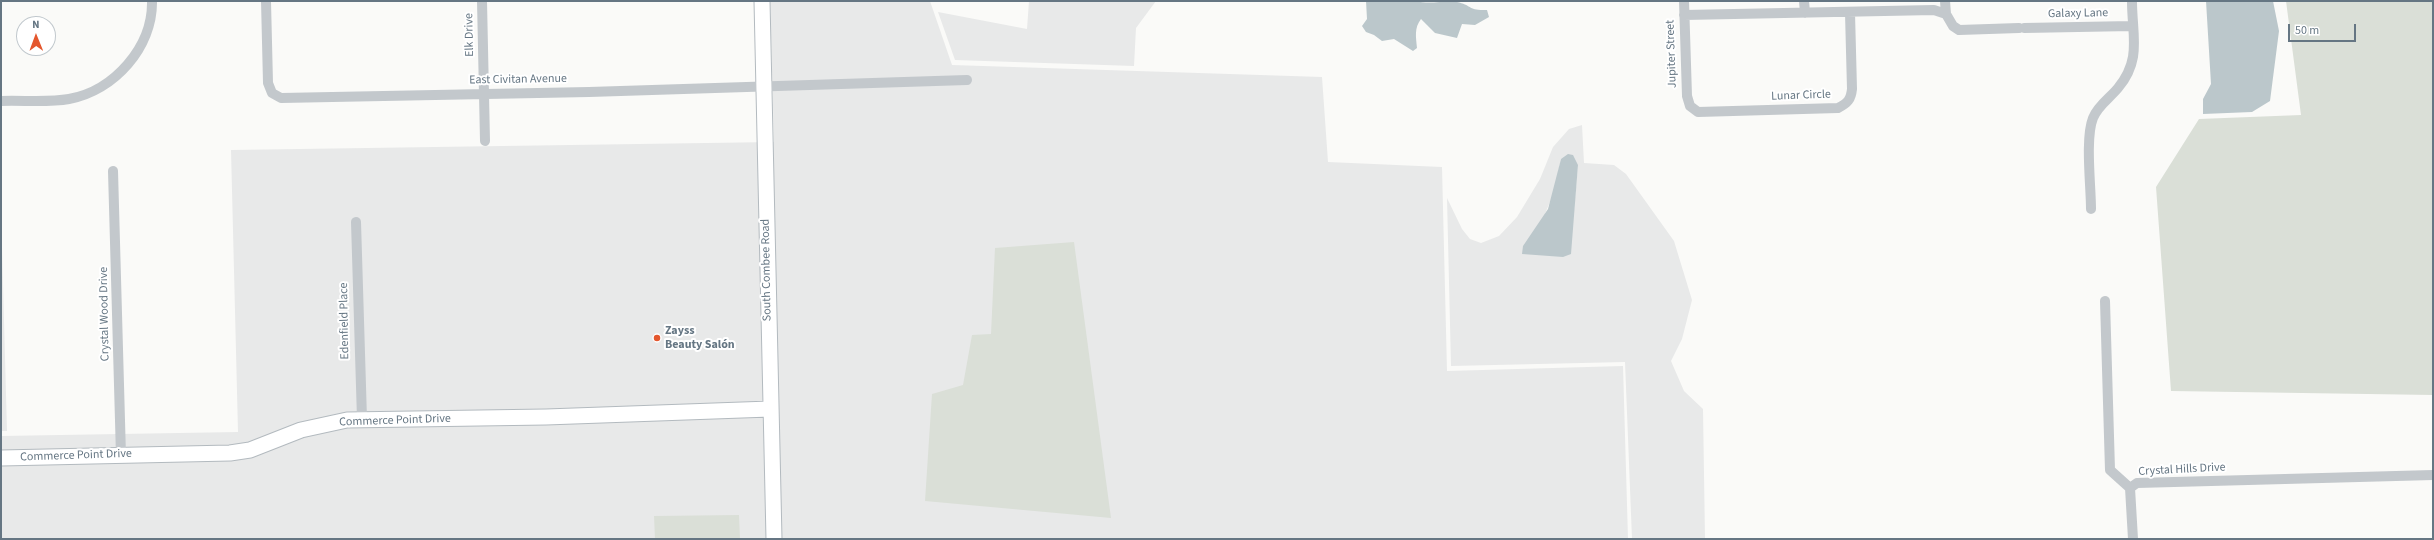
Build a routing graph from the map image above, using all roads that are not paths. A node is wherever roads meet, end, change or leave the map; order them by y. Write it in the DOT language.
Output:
graph roads {
  1 [pos="152,1"];
  2 [pos="266,1"];
  3 [pos="482,1"];
  4 [pos="762,1"];
  5 [pos="1684,1"];
  6 [pos="1804,1"];
  7 [pos="1945,1"];
  8 [pos="2132,1"];
  9 [pos="1805,13"];
  10 [pos="1850,13"];
  11 [pos="1946,14"];
  12 [pos="1684,15"];
  13 [pos="2132,26"];
  14 [pos="967,80"];
  15 [pos="764,86"];
  16 [pos="484,93"];
  17 [pos="1,101"];
  18 [pos="1690,106"];
  19 [pos="485,141"];
  20 [pos="113,171"];
  21 [pos="2091,209"];
  22 [pos="356,222"];
  23 [pos="2105,301"];
  24 [pos="770,409"];
  25 [pos="362,419"];
  26 [pos="121,456"];
  27 [pos="1,458"];
  28 [pos="2433,475"];
  29 [pos="2130,488"];
  30 [pos="774,539"];
  31 [pos="2133,539"];
  1 -- 17 [label="street"];
  2 -- 16 [label="street, East Civitan Avenue"];
  3 -- 16 [label="street, Elk Drive"];
  4 -- 15 [label="street, South Combee Road"];
  5 -- 12 [label="street, Jupiter Street"];
  6 -- 9 [label="street"];
  7 -- 11 [label="street"];
  8 -- 13 [label="street"];
  9 -- 10 [label="street"];
  9 -- 12 [label="street"];
  10 -- 11 [label="street"];
  10 -- 18 [label="street, Lunar Circle"];
  11 -- 13 [label="street, Galaxy Lane"];
  12 -- 18 [label="street, Jupiter Street"];
  13 -- 21 [label="street"];
  14 -- 15 [label="street, East Civitan Avenue"];
  15 -- 16 [label="street, East Civitan Avenue"];
  15 -- 24 [label="street, South Combee Road"];
  16 -- 19 [label="street, Elk Drive"];
  20 -- 26 [label="street, Crystal Wood Drive"];
  22 -- 25 [label="street, Edenfield Place"];
  23 -- 29 [label="street, Crystal Hills Drive"];
  24 -- 25 [label="street, Commerce Point Drive"];
  24 -- 30 [label="street, South Combee Road"];
  25 -- 26 [label="street, Commerce Point Drive"];
  26 -- 27 [label="street, Commerce Point Drive"];
  28 -- 29 [label="street, Crystal Hills Drive"];
  29 -- 31 [label="street"];
}
